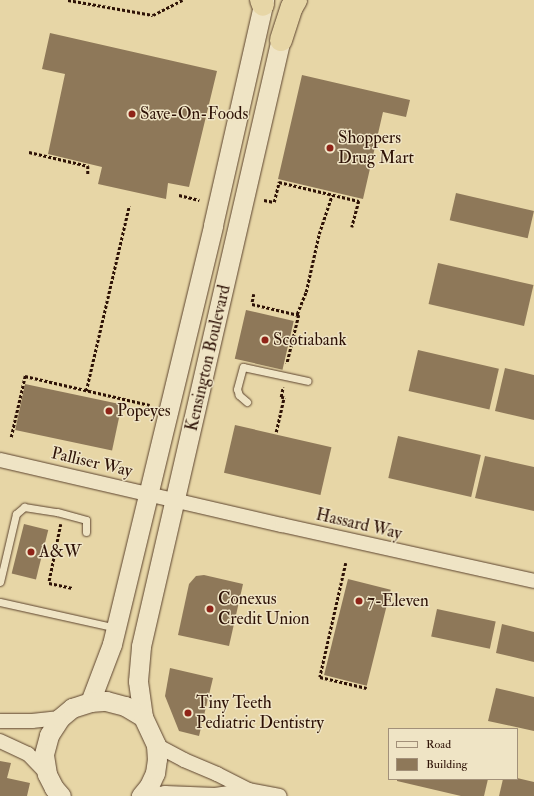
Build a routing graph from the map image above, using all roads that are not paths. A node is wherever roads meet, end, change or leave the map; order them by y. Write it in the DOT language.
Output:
graph roads {
  1 [pos="289,0"];
  2 [pos="296,0"];
  3 [pos="263,2"];
  4 [pos="281,40"];
  5 [pos="308,381"];
  6 [pos="247,402"];
  7 [pos="0,460"];
  8 [pos="148,493"];
  9 [pos="176,500"];
  10 [pos="86,532"];
  11 [pos="534,581"];
  12 [pos="0,582"];
  13 [pos="0,602"];
  14 [pos="116,628"];
  15 [pos="90,702"];
  16 [pos="143,717"];
  17 [pos="60,718"];
  18 [pos="0,720"];
  19 [pos="0,741"];
  20 [pos="156,745"];
  21 [pos="47,774"];
  22 [pos="249,790"];
  23 [pos="61,796"];
  24 [pos="141,796"];
  25 [pos="148,796"];
  26 [pos="278,796"];
  1 -- 4 [label="main road, Kensington Boulevard"];
  2 -- 4 [label="highway"];
  3 -- 8 [label="main road, Kensington Boulevard"];
  4 -- 9 [label="main road, Kensington Boulevard"];
  5 -- 6 [label="lane"];
  7 -- 8 [label="street, Palliser Way"];
  8 -- 9 [label="street, Palliser Way"];
  8 -- 14 [label="main road, Kensington Boulevard"];
  9 -- 11 [label="street, Hassard Way"];
  9 -- 16 [label="main road, Kensington Boulevard"];
  10 -- 12 [label="lane"];
  13 -- 14 [label="lane"];
  14 -- 15 [label="main road, Kensington Boulevard"];
  15 -- 16 [label="main road"];
  15 -- 17 [label="main road"];
  16 -- 20 [label="main road, Kensington Boulevard"];
  17 -- 18 [label="street"];
  17 -- 21 [label="main road"];
  19 -- 21 [label="street"];
  20 -- 22 [label="street"];
  20 -- 24 [label="main road"];
  21 -- 23 [label="main road"];
  22 -- 25 [label="street"];
  22 -- 26 [label="street"];
}
